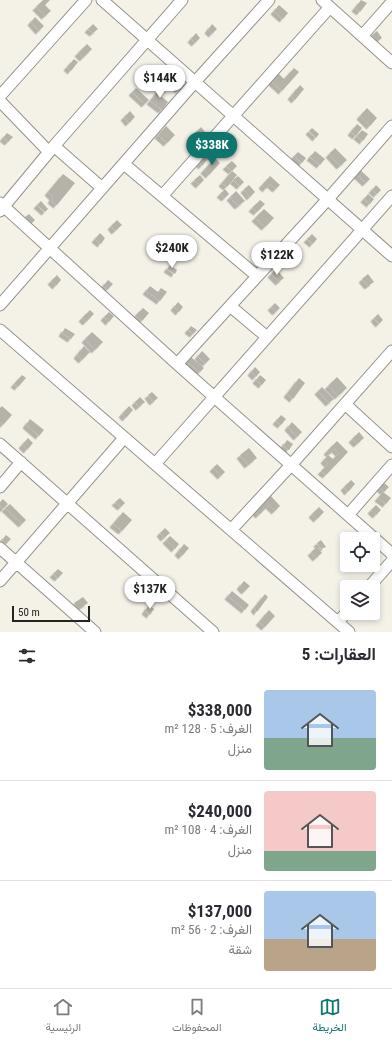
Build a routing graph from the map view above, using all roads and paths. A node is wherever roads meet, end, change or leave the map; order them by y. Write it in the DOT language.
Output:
graph roads {
  1 [pos="86,0"];
  2 [pos="102,0"];
  3 [pos="182,0"];
  4 [pos="269,0"];
  5 [pos="392,2"];
  6 [pos="326,3"];
  7 [pos="362,36"];
  8 [pos="147,40"];
  9 [pos="392,63"];
  10 [pos="195,82"];
  11 [pos="0,96"];
  12 [pos="0,101"];
  13 [pos="234,115"];
  14 [pos="392,126"];
  15 [pos="52,149"];
  16 [pos="124,164"];
  17 [pos="102,188"];
  18 [pos="162,196"];
  19 [pos="392,196"];
  20 [pos="328,199"];
  21 [pos="1,207"];
  22 [pos="362,230"];
  23 [pos="50,248"];
  24 [pos="392,256"];
  25 [pos="257,276"];
  26 [pos="0,305"];
  27 [pos="230,306"];
  28 [pos="0,330"];
  29 [pos="267,338"];
  30 [pos="392,351"];
  31 [pos="176,364"];
  32 [pos="214,397"];
  33 [pos="345,404"];
  34 [pos="124,438"];
  35 [pos="0,444"];
  36 [pos="392,447"];
  37 [pos="21,462"];
  38 [pos="155,464"];
  39 [pos="291,465"];
  40 [pos="392,465"];
  41 [pos="0,487"];
  42 [pos="67,503"];
  43 [pos="348,515"];
  44 [pos="231,530"];
  45 [pos="0,548"];
  46 [pos="392,554"];
  47 [pos="392,561"];
  48 [pos="16,562"];
  49 [pos="375,580"];
  50 [pos="0,581"];
  51 [pos="338,622"];
  52 [pos="95,632"];
  53 [pos="213,632"];
  54 [pos="349,632"];
  1 -- 11 [label="street"];
  2 -- 8 [label="street"];
  3 -- 8 [label="street"];
  4 -- 10 [label="street"];
  5 -- 7 [label="street"];
  6 -- 7 [label="street"];
  6 -- 13 [label="street"];
  7 -- 9 [label="street"];
  8 -- 10 [label="street"];
  8 -- 15 [label="street"];
  10 -- 13 [label="street"];
  10 -- 16 [label="street"];
  12 -- 15 [label="street"];
  13 -- 18 [label="street"];
  13 -- 20 [label="street"];
  14 -- 20 [label="street"];
  15 -- 17 [label="street"];
  15 -- 21 [label="street"];
  16 -- 17 [label="street"];
  16 -- 18 [label="street"];
  17 -- 23 [label="street"];
  18 -- 25 [label="street"];
  19 -- 22 [label="street"];
  20 -- 22 [label="street"];
  20 -- 25 [label="street"];
  21 -- 23 [label="street"];
  22 -- 24 [label="street"];
  22 -- 29 [label="street"];
  23 -- 26 [label="street"];
  23 -- 31 [label="street"];
  25 -- 27 [label="street"];
  27 -- 29 [label="street"];
  27 -- 31 [label="street"];
  28 -- 34 [label="street"];
  29 -- 32 [label="street"];
  30 -- 33 [label="street"];
  31 -- 32 [label="street"];
  32 -- 38 [label="street"];
  32 -- 39 [label="street"];
  33 -- 36 [label="street"];
  33 -- 39 [label="street"];
  34 -- 38 [label="street"];
  34 -- 42 [label="street"];
  35 -- 37 [label="street"];
  37 -- 41 [label="street"];
  37 -- 42 [label="street"];
  38 -- 44 [label="street"];
  39 -- 43 [label="street"];
  39 -- 44 [label="street"];
  40 -- 43 [label="street"];
  42 -- 48 [label="street"];
  42 -- 53 [label="street"];
  43 -- 46 [label="street"];
  44 -- 51 [label="street"];
  45 -- 48 [label="street"];
  47 -- 49 [label="street"];
  48 -- 50 [label="street"];
  48 -- 52 [label="street"];
  51 -- 54 [label="street"];
}
